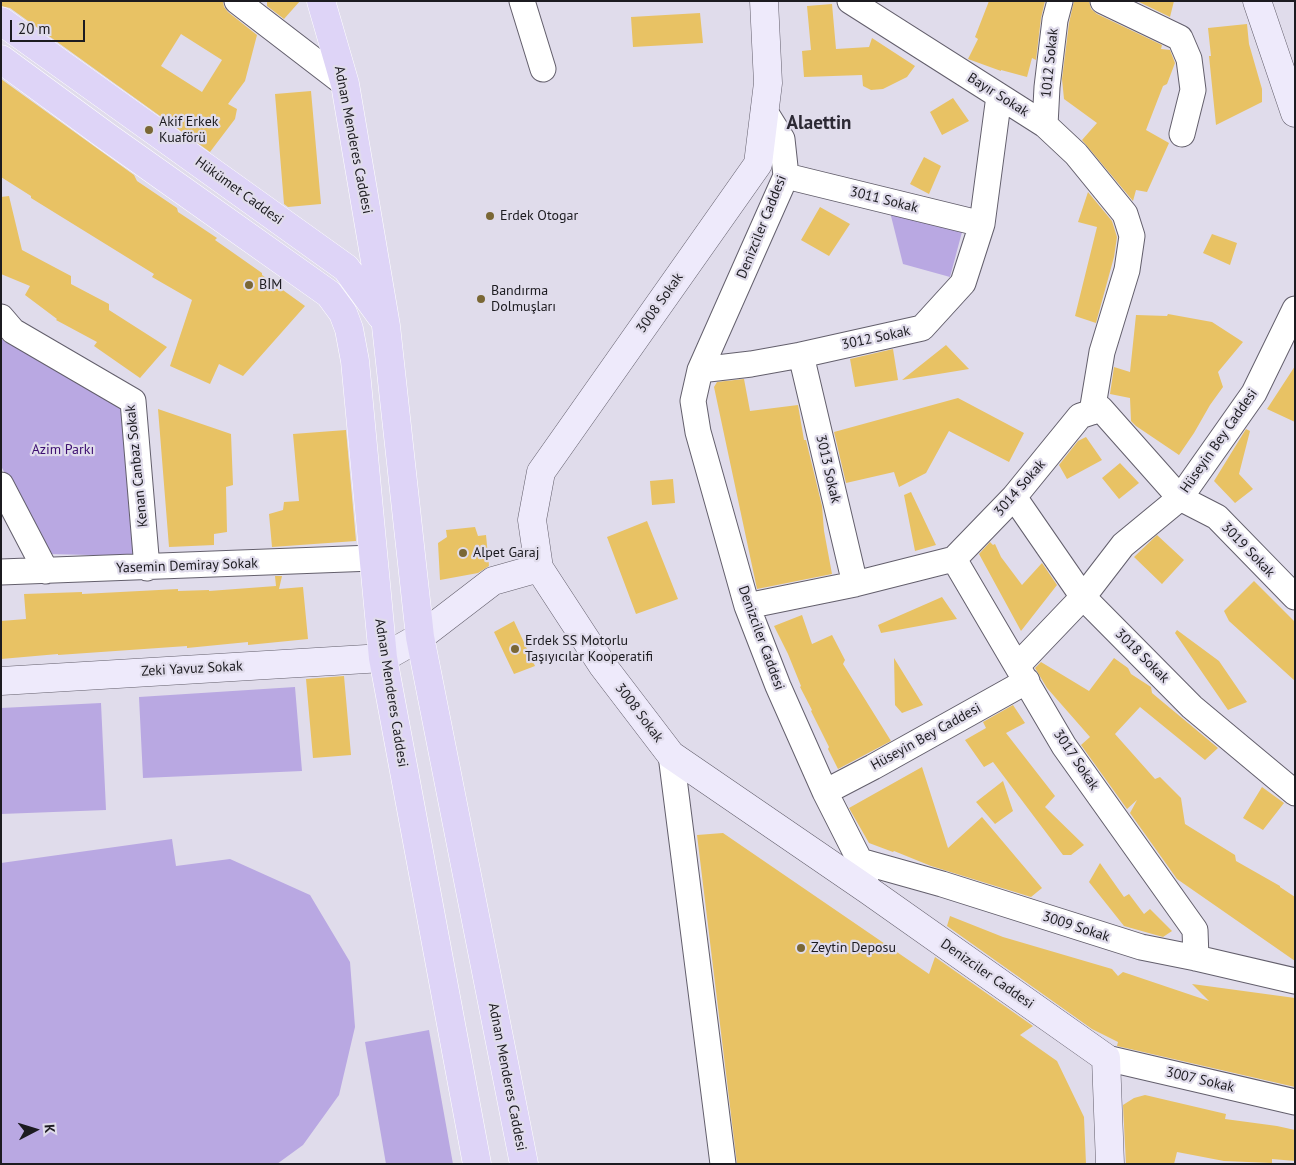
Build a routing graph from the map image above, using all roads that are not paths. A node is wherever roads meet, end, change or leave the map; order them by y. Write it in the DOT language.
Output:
graph roads {
  1 [pos="237,1"];
  2 [pos="321,1"];
  3 [pos="522,1"];
  4 [pos="764,1"];
  5 [pos="850,1"];
  6 [pos="1060,1"];
  7 [pos="1104,1"];
  8 [pos="1257,1"];
  9 [pos="876,10"];
  10 [pos="1,21"];
  11 [pos="1,59"];
  12 [pos="543,69"];
  13 [pos="345,84"];
  14 [pos="999,96"];
  15 [pos="764,110"];
  16 [pos="1295,112"];
  17 [pos="1045,126"];
  18 [pos="1182,134"];
  19 [pos="786,176"];
  20 [pos="368,220"];
  21 [pos="982,224"];
  22 [pos="360,284"];
  23 [pos="329,294"];
  24 [pos="1295,309"];
  25 [pos="5,326"];
  26 [pos="386,326"];
  27 [pos="801,355"];
  28 [pos="700,370"];
  29 [pos="1092,412"];
  30 [pos="1,485"];
  31 [pos="1014,497"];
  32 [pos="1180,498"];
  33 [pos="373,558"];
  34 [pos="954,559"];
  35 [pos="147,568"];
  36 [pos="540,568"];
  37 [pos="46,571"];
  38 [pos="1,572"];
  39 [pos="855,584"];
  40 [pos="1083,597"];
  41 [pos="1295,597"];
  42 [pos="747,606"];
  43 [pos="420,637"];
  44 [pos="383,658"];
  45 [pos="1022,673"];
  46 [pos="1,680"];
  47 [pos="671,755"];
  48 [pos="825,792"];
  49 [pos="1295,793"];
  50 [pos="860,860"];
  51 [pos="868,890"];
  52 [pos="1196,958"];
  53 [pos="1295,981"];
  54 [pos="1106,1058"];
  55 [pos="1295,1102"];
  56 [pos="477,1164"];
  57 [pos="524,1164"];
  58 [pos="723,1164"];
  59 [pos="1110,1164"];
  1 -- 13 [label="street"];
  2 -- 13 [label="main road, Adnan Menderes Caddesi"];
  3 -- 12 [label="street"];
  4 -- 15 [label="main road"];
  5 -- 9 [label="street, Bayır Sokak"];
  6 -- 17 [label="street, 1012 Sokak"];
  7 -- 18 [label="street"];
  8 -- 16 [label="main road"];
  9 -- 14 [label="street, Bayır Sokak"];
  10 -- 22 [label="main road, Hükümet Caddesi"];
  11 -- 23 [label="main road"];
  13 -- 20 [label="main road, Adnan Menderes Caddesi"];
  14 -- 17 [label="street, Bayır Sokak"];
  14 -- 21 [label="street, 3012 Sokak"];
  15 -- 19 [label="street, Denizciler Caddesi"];
  15 -- 36 [label="main road, 3008 Sokak"];
  17 -- 29 [label="street, Bayır Sokak"];
  19 -- 21 [label="street, 3011 Sokak"];
  19 -- 28 [label="street, Denizciler Caddesi"];
  20 -- 22 [label="main road, Adnan Menderes Caddesi"];
  20 -- 26 [label="main road, Adnan Menderes Caddesi"];
  21 -- 27 [label="street, 3012 Sokak"];
  22 -- 23 [label="main road"];
  22 -- 26 [label="main road, Hükümet Caddesi"];
  23 -- 33 [label="main road, Adnan Menderes Caddesi"];
  24 -- 32 [label="street, Hüseyin Bey Caddesi"];
  25 -- 35 [label="street, Kenan Canbaz Sokak"];
  26 -- 43 [label="main road, Adnan Menderes Caddesi"];
  27 -- 28 [label="street, 3012 Sokak"];
  27 -- 39 [label="street, 3013 Sokak"];
  28 -- 42 [label="street, Denizciler Caddesi"];
  29 -- 31 [label="street, 3014 Sokak"];
  29 -- 32 [label="street, 3019 Sokak"];
  30 -- 37 [label="street"];
  31 -- 34 [label="street, 3014 Sokak"];
  31 -- 40 [label="street, 3018 Sokak"];
  32 -- 40 [label="street, Hüseyin Bey Caddesi"];
  32 -- 41 [label="street, 3019 Sokak"];
  33 -- 35 [label="street, Yasemin Demiray Sokak"];
  33 -- 44 [label="main road, Adnan Menderes Caddesi"];
  34 -- 39 [label="street"];
  34 -- 45 [label="street, 3017 Sokak"];
  35 -- 37 [label="street, Yasemin Demiray Sokak"];
  36 -- 43 [label="main road"];
  36 -- 47 [label="main road, 3008 Sokak"];
  37 -- 38 [label="street, Yasemin Demiray Sokak"];
  39 -- 42 [label="street"];
  40 -- 45 [label="street, Hüseyin Bey Caddesi"];
  40 -- 49 [label="street, 3018 Sokak"];
  42 -- 48 [label="street, Denizciler Caddesi"];
  43 -- 44 [label="main road"];
  43 -- 57 [label="main road, Adnan Menderes Caddesi"];
  44 -- 46 [label="main road, Zeki Yavuz Sokak"];
  44 -- 56 [label="main road, Adnan Menderes Caddesi"];
  45 -- 48 [label="street, Hüseyin Bey Caddesi"];
  45 -- 52 [label="street, 3017 Sokak"];
  47 -- 51 [label="main road"];
  47 -- 58 [label="street, 3008 Sokak"];
  48 -- 50 [label="street, Denizciler Caddesi"];
  50 -- 51 [label="street, Denizciler Caddesi"];
  50 -- 52 [label="street, 3009 Sokak"];
  51 -- 54 [label="main road, Denizciler Caddesi"];
  52 -- 53 [label="street, 3009 Sokak"];
  54 -- 55 [label="street, 3007 Sokak"];
  54 -- 59 [label="main road"];
}
